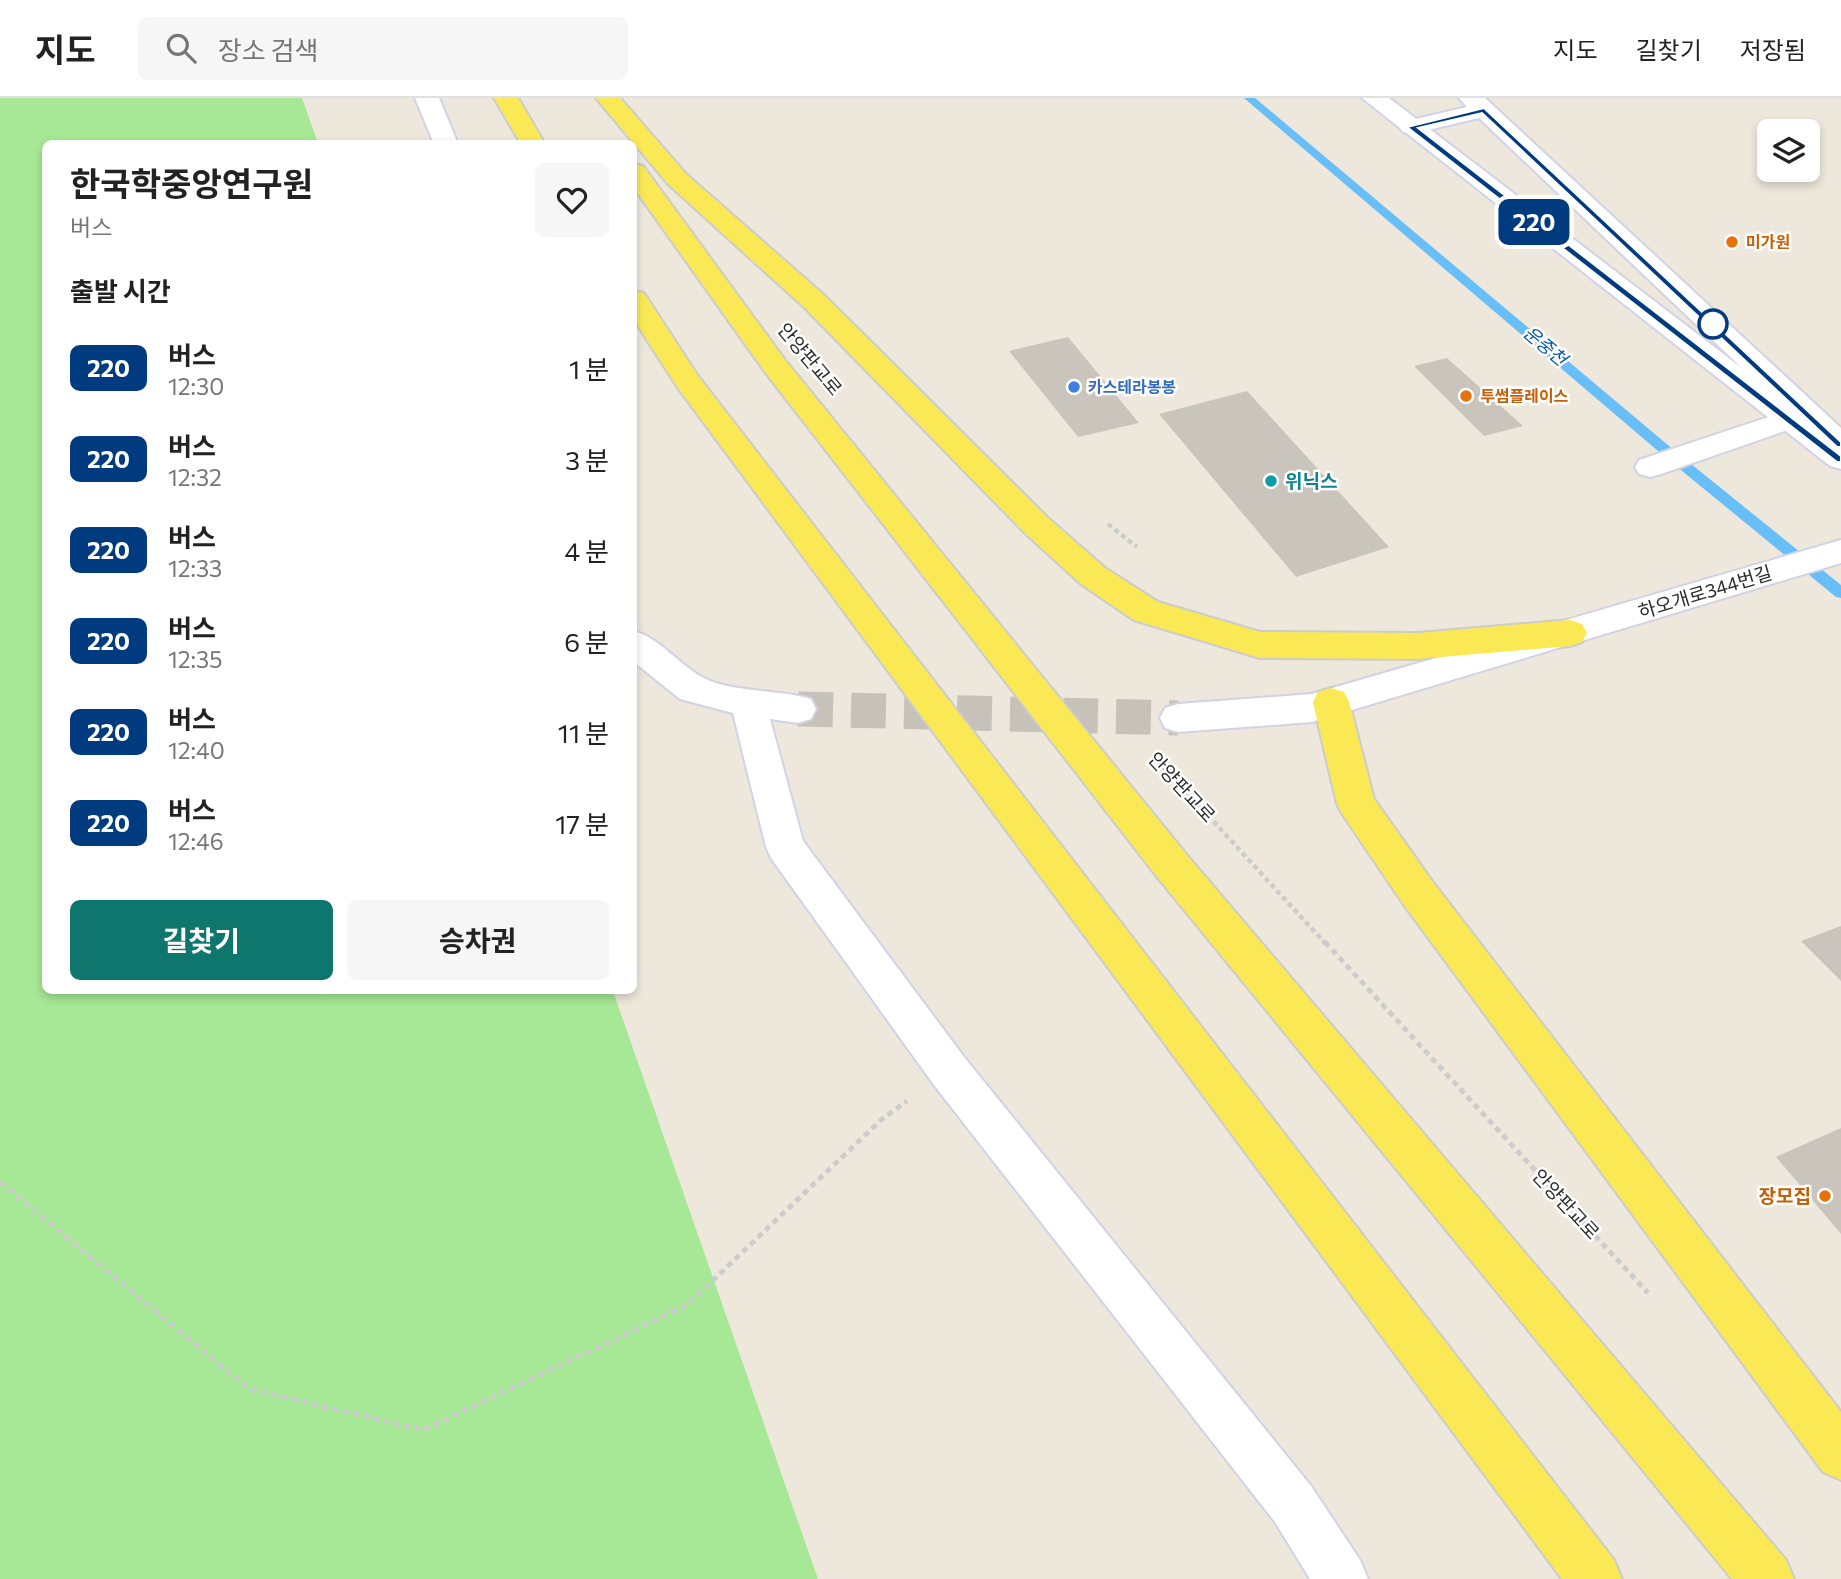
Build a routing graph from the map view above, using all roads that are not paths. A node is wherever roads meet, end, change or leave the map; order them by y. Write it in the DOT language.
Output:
graph roads {
  1 [pos="427,98"];
  2 [pos="506,98"];
  3 [pos="583,98"];
  4 [pos="1374,98"];
  5 [pos="1478,104"];
  6 [pos="604,112"];
  7 [pos="1411,127"];
  8 [pos="444,140"];
  9 [pos="531,140"];
  10 [pos="635,140"];
  11 [pos="637,142"];
  12 [pos="637,175"];
  13 [pos="637,304"];
  14 [pos="1790,420"];
  15 [pos="1841,444"];
  16 [pos="1841,459"];
  17 [pos="1650,467"];
  18 [pos="1835,552"];
  19 [pos="1570,633"];
  20 [pos="637,646"];
  21 [pos="1331,702"];
  22 [pos="748,703"];
  23 [pos="798,709"];
  24 [pos="1178,718"];
  25 [pos="1841,1454"];
  26 [pos="1341,1579"];
  27 [pos="1595,1579"];
  28 [pos="1767,1579"];
  1 -- 8 [label="street"];
  2 -- 9 [label="main road"];
  3 -- 6 [label="main road"];
  4 -- 7 [label="street"];
  5 -- 7 [label="street"];
  5 -- 15 [label="street"];
  6 -- 10 [label="main road"];
  7 -- 14 [label="street"];
  11 -- 19 [label="main road"];
  12 -- 28 [label="main road, 안양판교로"];
  13 -- 27 [label="main road"];
  14 -- 16 [label="street"];
  14 -- 17 [label="street"];
  18 -- 19 [label="street, 하오개로344번길"];
  19 -- 21 [label="street, 하오개로344번길"];
  20 -- 22 [label="street"];
  21 -- 24 [label="street, 하오개로344번길"];
  21 -- 25 [label="main road"];
  22 -- 23 [label="street"];
  22 -- 26 [label="street"];
}
